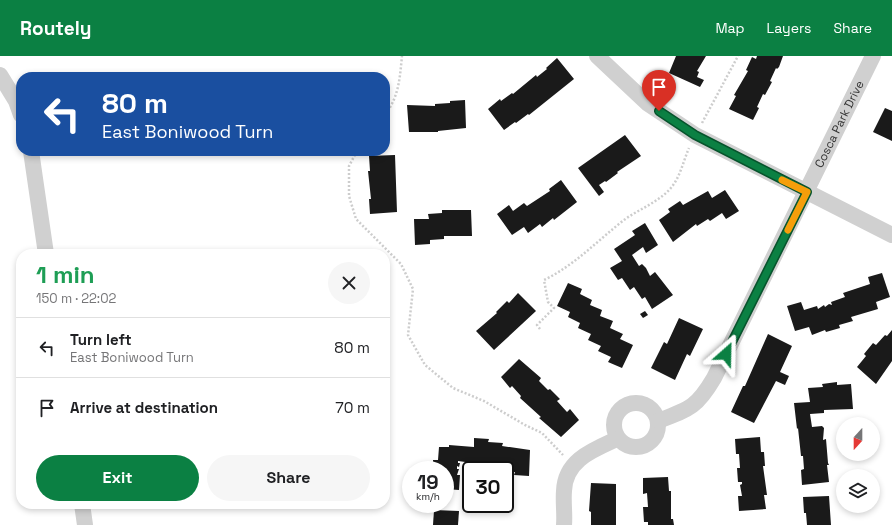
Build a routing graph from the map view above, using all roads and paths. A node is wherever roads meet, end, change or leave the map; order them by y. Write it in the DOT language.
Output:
graph roads {
  1 [pos="402,56"];
  2 [pos="597,56"];
  3 [pos="738,56"];
  4 [pos="872,56"];
  5 [pos="0,75"];
  6 [pos="16,101"];
  7 [pos="390,108"];
  8 [pos="695,135"];
  9 [pos="32,156"];
  10 [pos="354,156"];
  11 [pos="807,192"];
  12 [pos="892,235"];
  13 [pos="45,249"];
  14 [pos="385,249"];
  15 [pos="390,254"];
  16 [pos="540,329"];
  17 [pos="658,421"];
  18 [pos="617,439"];
  19 [pos="571,466"];
  20 [pos="83,509"];
  21 [pos="85,525"];
  22 [pos="564,525"];
  1 -- 7 [label="path"];
  2 -- 8 [label="street"];
  3 -- 8 [label="path"];
  4 -- 11 [label="street, Cosca Park Drive"];
  5 -- 6 [label="street"];
  8 -- 11 [label="street"];
  8 -- 16 [label="path"];
  9 -- 13 [label="street"];
  10 -- 14 [label="path"];
  11 -- 12 [label="street"];
  11 -- 17 [label="street, Cosca Park Drive"];
  15 -- 19 [label="path"];
  17 -- 18 [label="street"];
  17 -- 18 [label="street"];
  18 -- 19 [label="street"];
  19 -- 22 [label="street"];
  20 -- 21 [label="street"];
}
